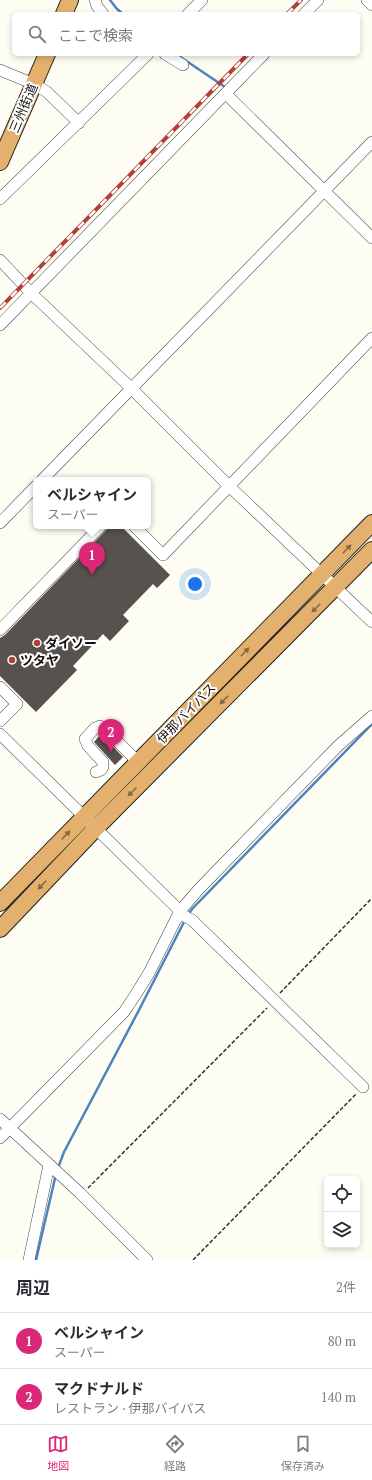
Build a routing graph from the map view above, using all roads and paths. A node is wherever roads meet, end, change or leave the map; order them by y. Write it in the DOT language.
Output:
graph roads {
  1 [pos="70,0"];
  2 [pos="95,0"];
  3 [pos="202,0"];
  4 [pos="318,0"];
  5 [pos="366,0"];
  6 [pos="372,5"];
  7 [pos="65,12"];
  8 [pos="102,12"];
  9 [pos="190,12"];
  10 [pos="306,12"];
  11 [pos="46,56"];
  12 [pos="146,56"];
  13 [pos="168,56"];
  14 [pos="262,56"];
  15 [pos="183,66"];
  16 [pos="0,70"];
  17 [pos="34,84"];
  18 [pos="226,94"];
  19 [pos="79,123"];
  20 [pos="372,142"];
  21 [pos="0,162"];
  22 [pos="324,192"];
  23 [pos="0,199"];
  24 [pos="372,238"];
  25 [pos="0,260"];
  26 [pos="31,293"];
  27 [pos="0,325"];
  28 [pos="372,338"];
  29 [pos="131,388"];
  30 [pos="45,477"];
  31 [pos="229,486"];
  32 [pos="33,489"];
  33 [pos="372,523"];
  34 [pos="0,524"];
  35 [pos="98,529"];
  36 [pos="137,529"];
  37 [pos="372,550"];
  38 [pos="322,574"];
  39 [pos="336,587"];
  40 [pos="372,622"];
  41 [pos="0,630"];
  42 [pos="0,687"];
  43 [pos="372,716"];
  44 [pos="0,721"];
  45 [pos="0,734"];
  46 [pos="138,762"];
  47 [pos="96,772"];
  48 [pos="84,816"];
  49 [pos="96,828"];
  50 [pos="372,898"];
  51 [pos="0,903"];
  52 [pos="185,916"];
  53 [pos="0,929"];
  54 [pos="274,1001"];
  55 [pos="363,1087"];
  56 [pos="0,1119"];
  57 [pos="10,1128"];
  58 [pos="0,1138"];
  59 [pos="51,1166"];
  60 [pos="80,1193"];
  61 [pos="29,1260"];
  62 [pos="147,1260"];
  63 [pos="193,1260"];
  1 -- 7 [label="highway"];
  2 -- 8 [label="street"];
  3 -- 9 [label="street"];
  4 -- 10 [label="street"];
  5 -- 6 [label="street"];
  11 -- 17 [label="highway, 三州街道"];
  12 -- 19 [label="street"];
  13 -- 15 [label="street"];
  14 -- 18 [label="street"];
  16 -- 17 [label="street"];
  17 -- 19 [label="street"];
  17 -- 21 [label="highway, 三州街道"];
  18 -- 22 [label="street"];
  18 -- 26 [label="street"];
  19 -- 23 [label="street"];
  20 -- 22 [label="street"];
  22 -- 24 [label="street"];
  22 -- 29 [label="street"];
  25 -- 26 [label="street"];
  26 -- 27 [label="street"];
  26 -- 29 [label="street"];
  28 -- 31 [label="street"];
  29 -- 30 [label="street"];
  29 -- 31 [label="street"];
  31 -- 36 [label="street"];
  31 -- 38 [label="street"];
  32 -- 34 [label="street"];
  38 -- 33 [label="highway, 伊那バイパス, one-way"];
  35 -- 41 [label="street"];
  37 -- 39 [label="highway, 伊那バイパス"];
  38 -- 39 [label="street"];
  46 -- 38 [label="highway, 伊那バイパス, one-way"];
  39 -- 40 [label="street"];
  39 -- 49 [label="highway, 伊那バイパス, one-way"];
  42 -- 44 [label="street"];
  43 -- 52 [label="street"];
  45 -- 48 [label="street"];
  46 -- 47 [label="street"];
  46 -- 48 [label="highway, 伊那バイパス"];
  48 -- 49 [label="street"];
  51 -- 48 [label="highway, 伊那バイパス, one-way"];
  49 -- 52 [label="street"];
  49 -- 53 [label="highway, 伊那バイパス, one-way"];
  50 -- 54 [label="path"];
  52 -- 54 [label="street"];
  52 -- 57 [label="street"];
  54 -- 55 [label="street"];
  54 -- 60 [label="path"];
  55 -- 63 [label="path"];
  56 -- 57 [label="street"];
  57 -- 58 [label="street"];
  57 -- 59 [label="street"];
  59 -- 60 [label="street"];
  59 -- 61 [label="street"];
  60 -- 62 [label="street"];
}
